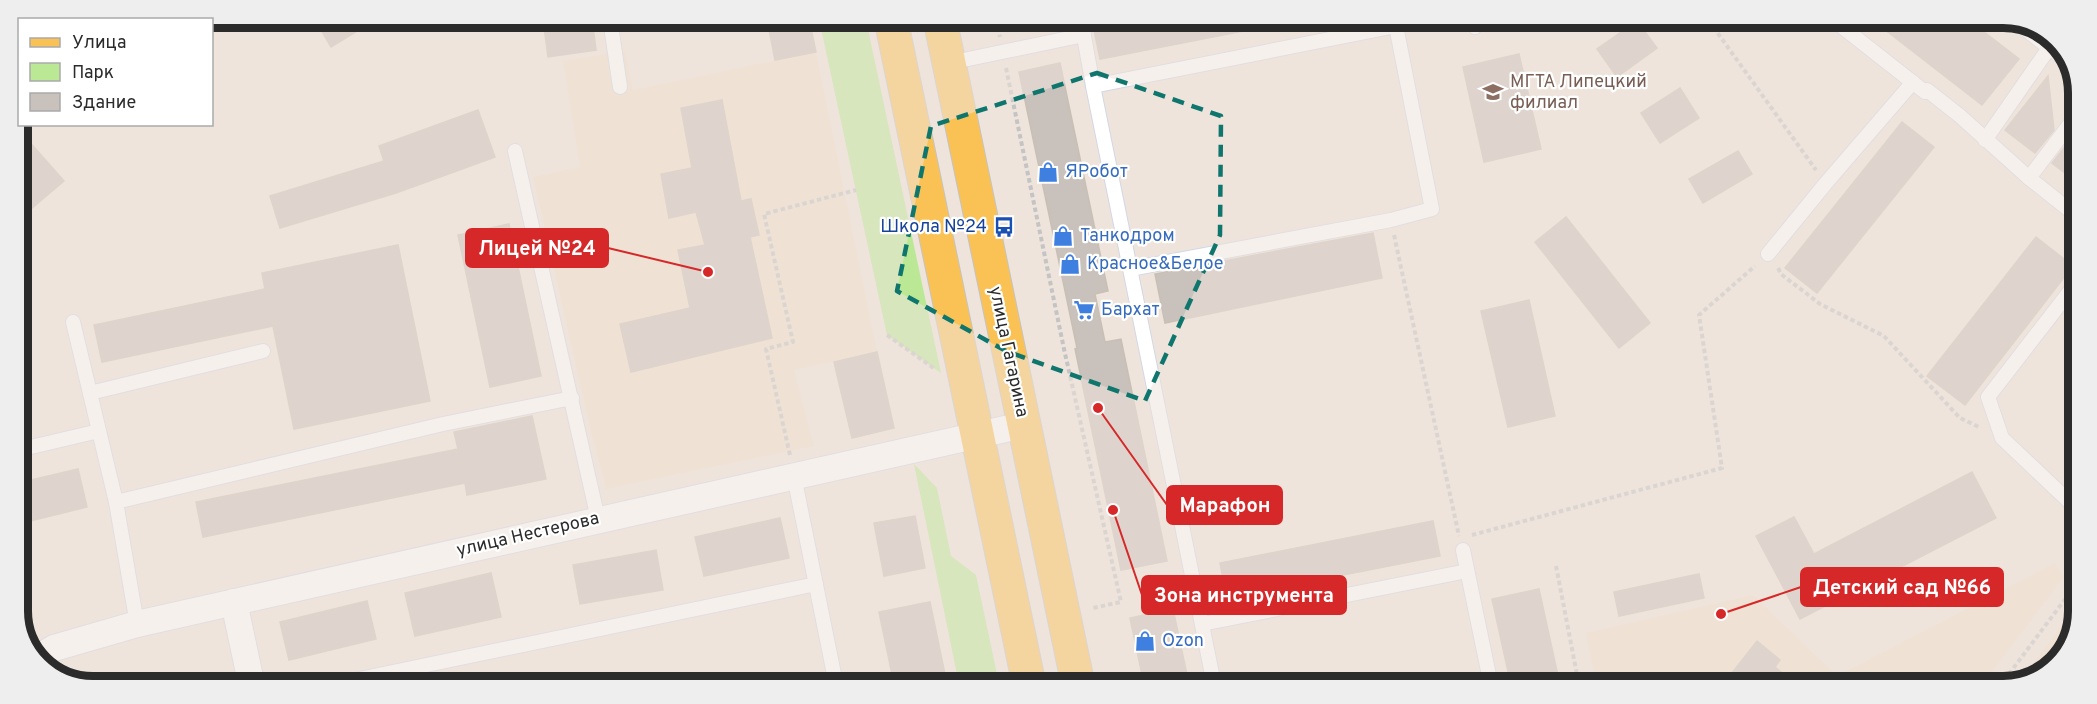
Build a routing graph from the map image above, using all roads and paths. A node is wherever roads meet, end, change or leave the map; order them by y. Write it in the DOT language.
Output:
graph roads {
  1 [pos="611,28"];
  2 [pos="893,28"];
  3 [pos="942,28"];
  4 [pos="998,28"];
  5 [pos="1083,28"];
  6 [pos="1385,28"];
  7 [pos="1395,28"];
  8 [pos="1713,28"];
  9 [pos="1845,28"];
  10 [pos="1084,35"];
  11 [pos="2035,37"];
  12 [pos="2049,48"];
  13 [pos="2053,51"];
  14 [pos="1003,52"];
  15 [pos="949,63"];
  16 [pos="1913,82"];
  17 [pos="1093,86"];
  18 [pos="620,87"];
  19 [pos="2068,126"];
  20 [pos="1985,140"];
  21 [pos="515,151"];
  22 [pos="2028,178"];
  23 [pos="1826,183"];
  24 [pos="856,190"];
  25 [pos="2068,209"];
  26 [pos="1391,220"];
  27 [pos="1768,254"];
  28 [pos="1130,269"];
  29 [pos="2068,295"];
  30 [pos="73,322"];
  31 [pos="887,334"];
  32 [pos="263,351"];
  33 [pos="941,373"];
  34 [pos="90,393"];
  35 [pos="572,398"];
  36 [pos="1023,425"];
  37 [pos="99,431"];
  38 [pos="977,434"];
  39 [pos="2002,438"];
  40 [pos="29,447"];
  41 [pos="792,467"];
  42 [pos="2068,500"];
  43 [pos="116,502"];
  44 [pos="598,519"];
  45 [pos="1472,535"];
  46 [pos="1463,550"];
  47 [pos="1556,566"];
  48 [pos="1467,571"];
  49 [pos="816,584"];
  50 [pos="2068,595"];
  51 [pos="234,602"];
  52 [pos="1093,608"];
  53 [pos="137,624"];
  54 [pos="1202,624"];
  55 [pos="44,653"];
  56 [pos="2008,675"];
  57 [pos="250,676"];
  58 [pos="402,676"];
  59 [pos="834,676"];
  60 [pos="1027,676"];
  61 [pos="1076,676"];
  62 [pos="1212,676"];
  63 [pos="1489,676"];
  64 [pos="1577,676"];
  1 -- 18 [label="lane"];
  2 -- 38 [label="main road"];
  3 -- 15 [label="main road, улица Гагарина"];
  4 -- 14 [label="path"];
  5 -- 10 [label="lane"];
  6 -- 17 [label="lane"];
  7 -- 26 [label="lane"];
  8 -- 23 [label="path"];
  9 -- 16 [label="lane"];
  10 -- 14 [label="lane"];
  10 -- 17 [label="lane"];
  11 -- 12 [label="lane"];
  12 -- 13 [label="lane"];
  12 -- 20 [label="lane"];
  14 -- 15 [label="lane"];
  14 -- 52 [label="path"];
  15 -- 36 [label="main road, улица Гагарина"];
  16 -- 20 [label="lane"];
  16 -- 23 [label="lane"];
  17 -- 28 [label="lane"];
  19 -- 22 [label="lane"];
  20 -- 22 [label="lane"];
  21 -- 35 [label="lane"];
  22 -- 25 [label="lane"];
  23 -- 27 [label="lane"];
  24 -- 41 [label="path"];
  26 -- 28 [label="lane"];
  26 -- 46 [label="path"];
  27 -- 39 [label="path"];
  27 -- 45 [label="path"];
  28 -- 54 [label="lane"];
  29 -- 39 [label="lane"];
  30 -- 34 [label="lane"];
  31 -- 33 [label="path"];
  32 -- 34 [label="lane"];
  34 -- 37 [label="lane"];
  35 -- 43 [label="lane"];
  35 -- 44 [label="lane"];
  36 -- 38 [label="street, улица Нестерова"];
  36 -- 61 [label="main road, улица Гагарина"];
  37 -- 40 [label="lane"];
  37 -- 43 [label="lane"];
  38 -- 41 [label="street, улица Нестерова"];
  38 -- 60 [label="main road"];
  39 -- 42 [label="lane"];
  41 -- 44 [label="street, улица Нестерова"];
  41 -- 49 [label="lane"];
  43 -- 53 [label="lane"];
  44 -- 51 [label="street, улица Нестерова"];
  46 -- 48 [label="lane"];
  47 -- 64 [label="path"];
  48 -- 54 [label="lane"];
  48 -- 63 [label="lane"];
  49 -- 58 [label="lane"];
  49 -- 59 [label="lane"];
  50 -- 56 [label="path"];
  51 -- 53 [label="street, улица Нестерова"];
  51 -- 57 [label="street"];
  53 -- 55 [label="street, улица Нестерова"];
  54 -- 62 [label="lane"];
}
